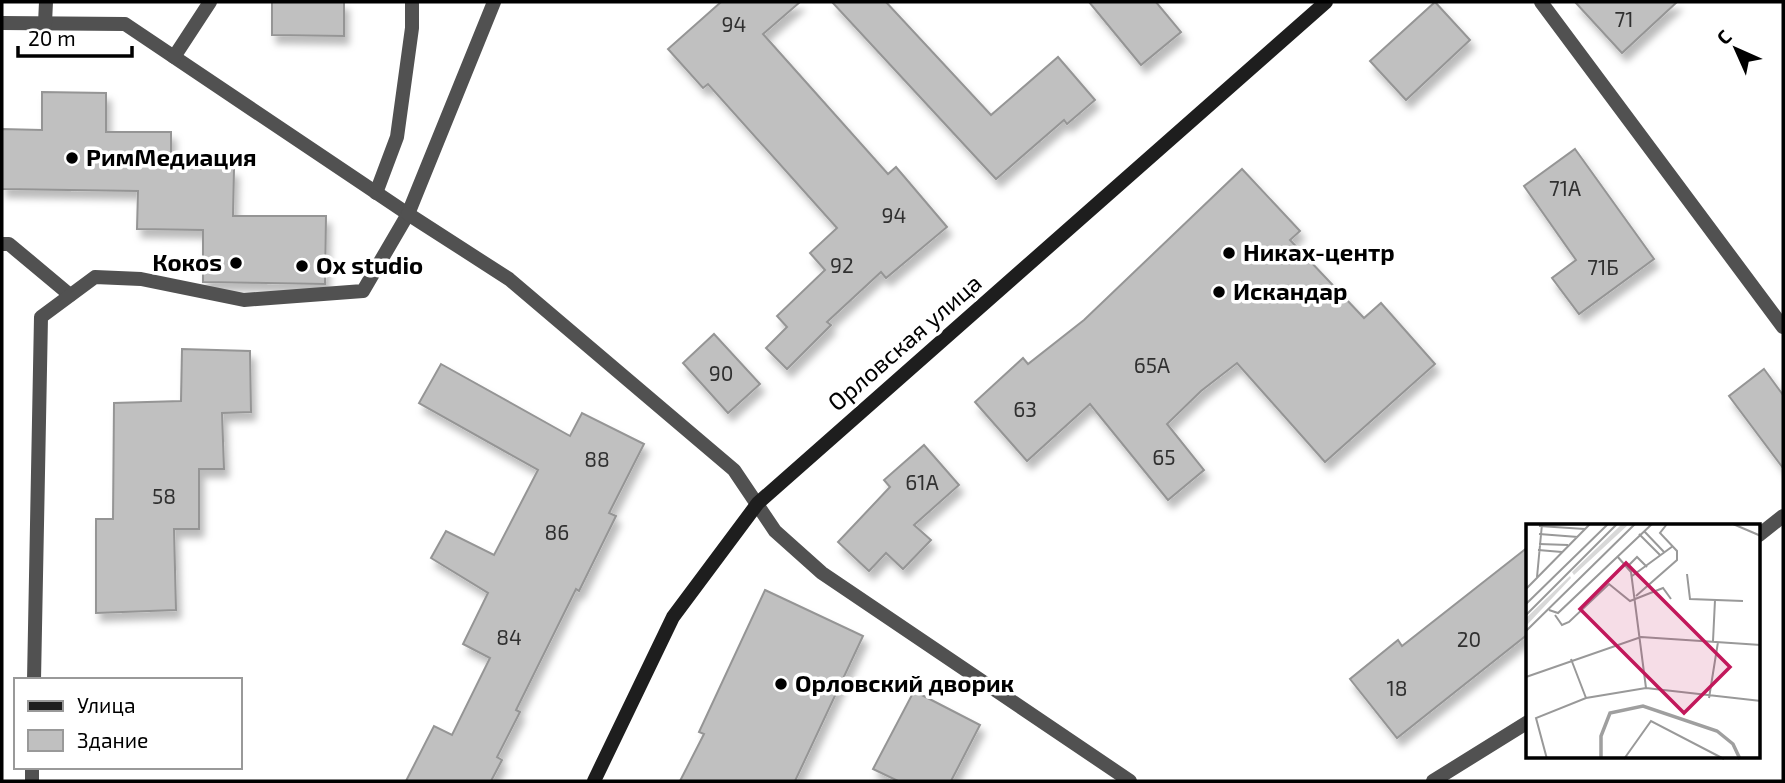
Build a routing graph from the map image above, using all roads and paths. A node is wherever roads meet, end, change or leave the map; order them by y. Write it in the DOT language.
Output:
graph roads {
  1 [pos="46,2"];
  2 [pos="210,2"];
  3 [pos="412,2"];
  4 [pos="494,2"];
  5 [pos="1326,2"];
  6 [pos="1541,2"];
  7 [pos="2,23"];
  8 [pos="46,23"];
  9 [pos="174,57"];
  10 [pos="376,193"];
  11 [pos="408,214"];
  12 [pos="2,244"];
  13 [pos="70,295"];
  14 [pos="1783,327"];
  15 [pos="758,503"];
  16 [pos="1783,516"];
  17 [pos="1760,534"];
  18 [pos="34,678"];
  19 [pos="1526,723"];
  20 [pos="594,781"];
  21 [pos="1130,781"];
  22 [pos="1433,781"];
  1 -- 8 [label="street"];
  2 -- 9 [label="street"];
  3 -- 10 [label="street"];
  4 -- 11 [label="street"];
  5 -- 15 [label="street, Орловская улица"];
  6 -- 14 [label="street"];
  7 -- 8 [label="street"];
  8 -- 9 [label="street"];
  9 -- 10 [label="street"];
  10 -- 11 [label="street"];
  11 -- 13 [label="street"];
  11 -- 15 [label="street"];
  12 -- 13 [label="street"];
  13 -- 18 [label="street"];
  15 -- 20 [label="street, Орловская улица"];
  15 -- 21 [label="street"];
  16 -- 17 [label="street"];
  19 -- 22 [label="street"];
}
